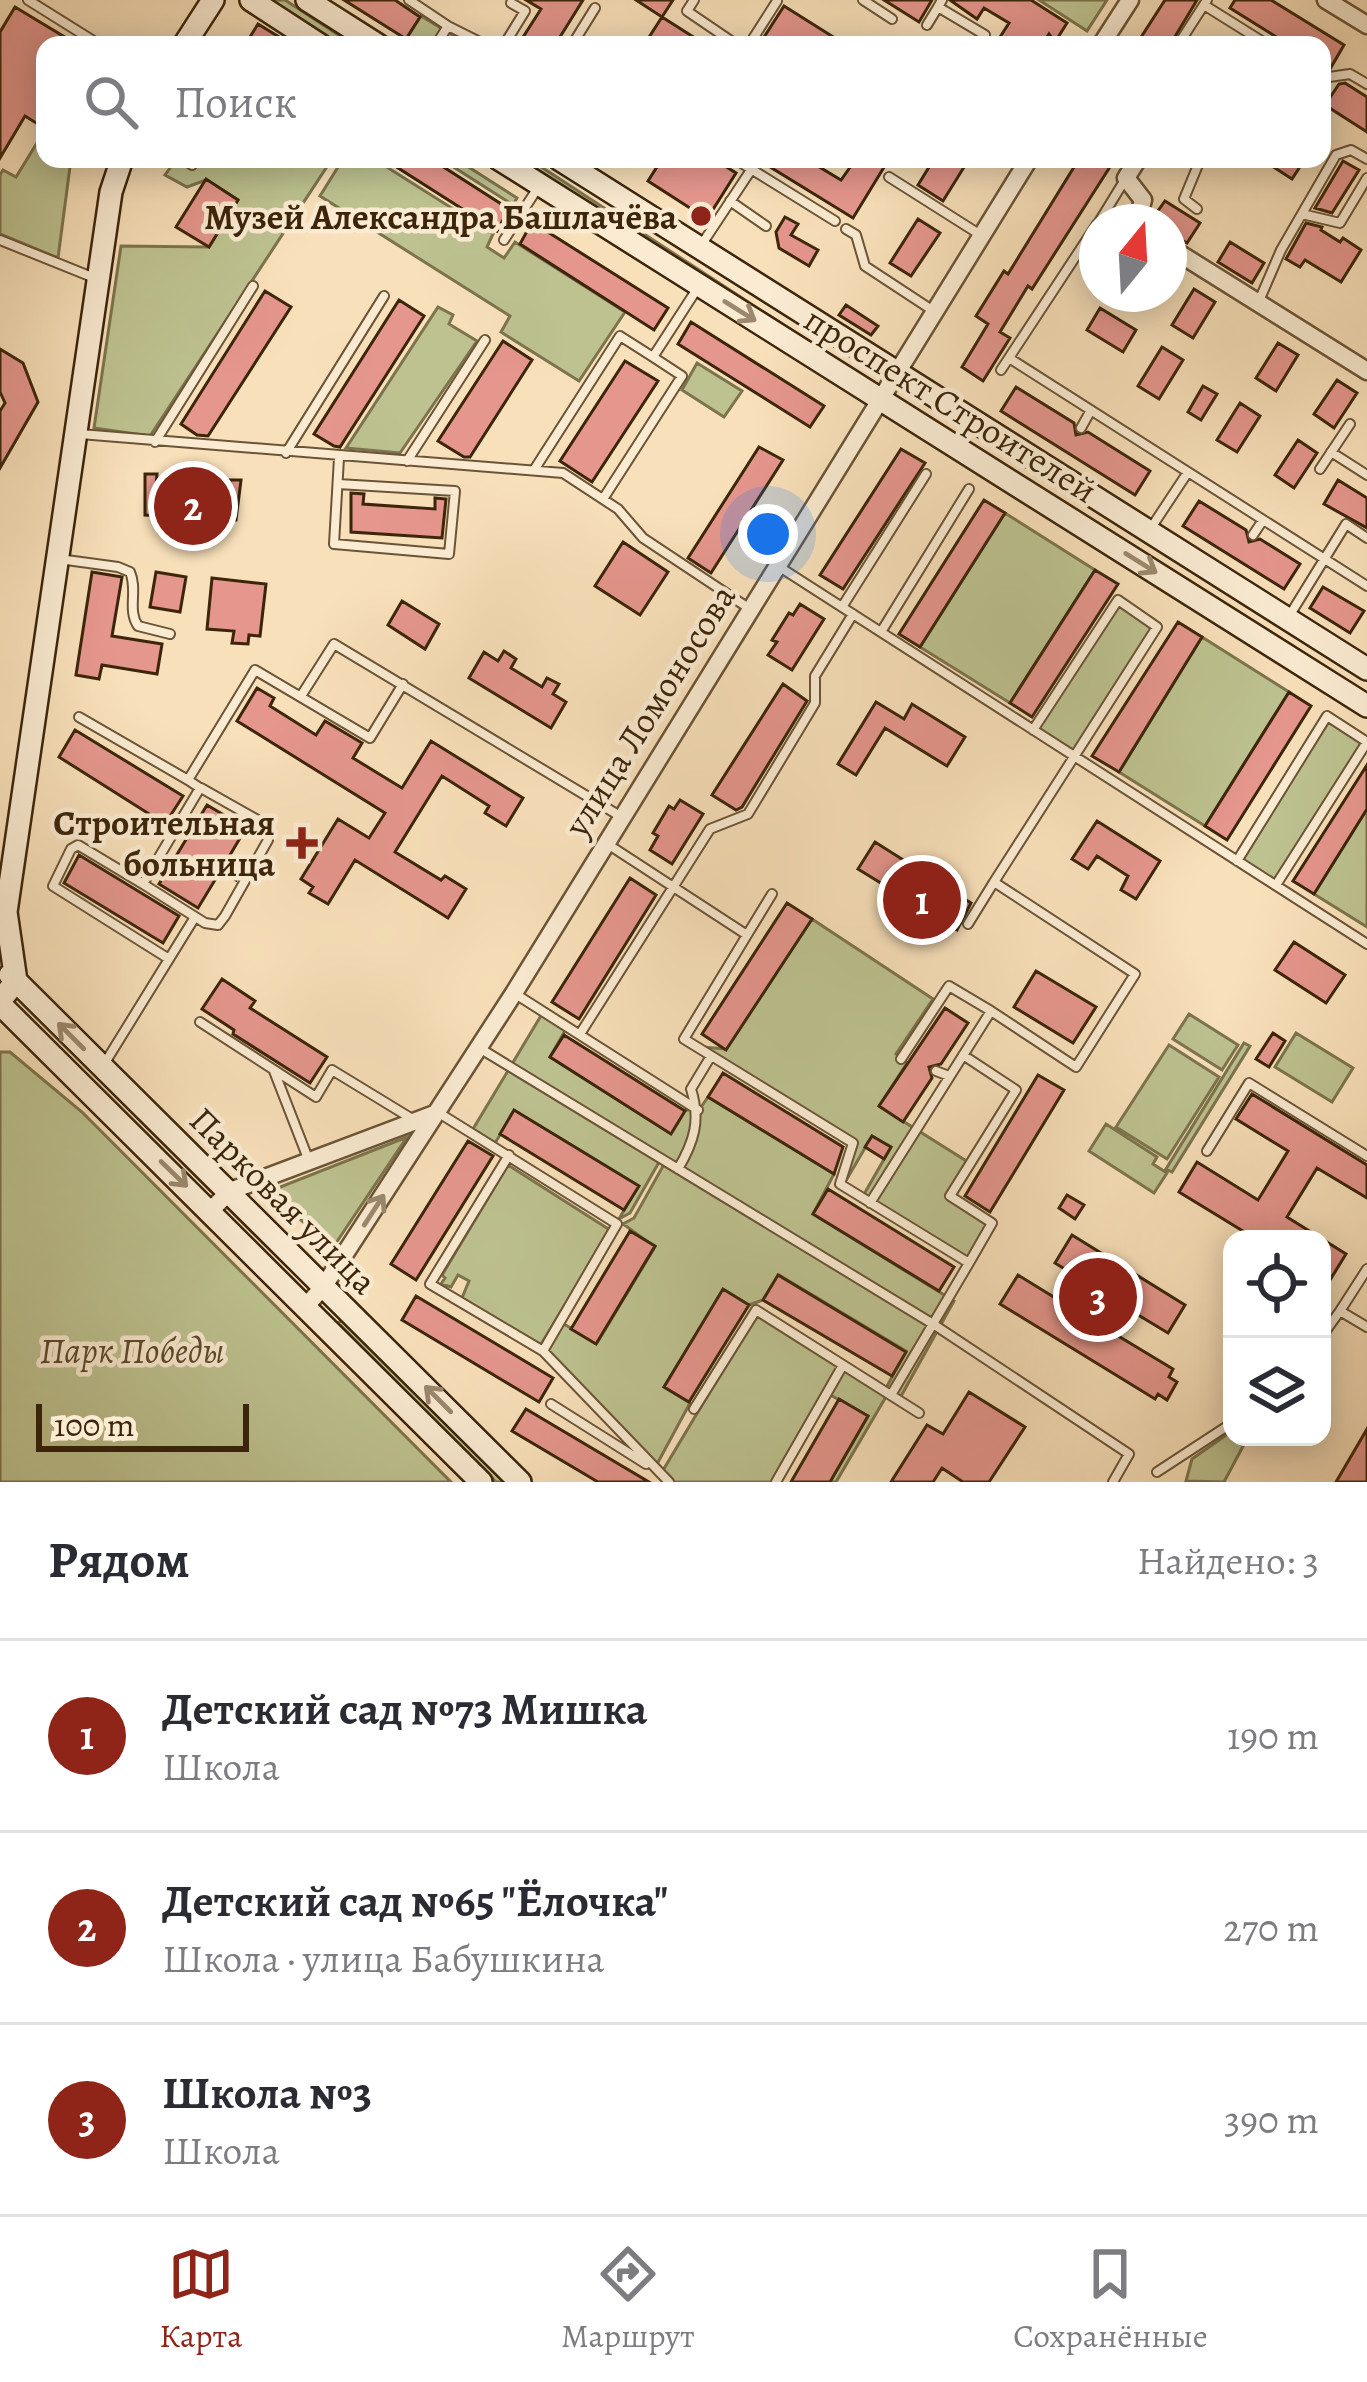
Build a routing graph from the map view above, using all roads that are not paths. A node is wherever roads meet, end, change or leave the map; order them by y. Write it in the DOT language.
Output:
graph roads {
  1 [pos="28,0"];
  2 [pos="212,0"];
  3 [pos="251,0"];
  4 [pos="307,0"];
  5 [pos="410,0"];
  6 [pos="694,0"];
  7 [pos="863,0"];
  8 [pos="1130,0"];
  9 [pos="1326,0"];
  10 [pos="777,1"];
  11 [pos="511,3"];
  12 [pos="940,3"];
  13 [pos="1205,3"];
  14 [pos="595,8"];
  15 [pos="892,19"];
  16 [pos="927,25"];
  17 [pos="1367,25"];
  18 [pos="448,26"];
  19 [pos="86,36"];
  20 [pos="190,36"];
  21 [pos="306,36"];
  22 [pos="364,36"];
  23 [pos="442,36"];
  24 [pos="468,36"];
  25 [pos="510,36"];
  26 [pos="578,36"];
  27 [pos="724,36"];
  28 [pos="755,36"];
  29 [pos="984,36"];
  30 [pos="1107,36"];
  31 [pos="1184,36"];
  32 [pos="1248,36"];
  33 [pos="1331,77"];
  34 [pos="1367,84"];
  35 [pos="1367,159"];
  36 [pos="1331,164"];
  37 [pos="119,168"];
  38 [pos="513,168"];
  39 [pos="573,168"];
  40 [pos="748,168"];
  41 [pos="1024,168"];
  42 [pos="1132,168"];
  43 [pos="1197,168"];
  44 [pos="1329,168"];
  45 [pos="751,170"];
  46 [pos="889,177"];
  47 [pos="1126,178"];
  48 [pos="1367,178"];
  49 [pos="540,185"];
  50 [pos="730,201"];
  51 [pos="1110,204"];
  52 [pos="1142,204"];
  53 [pos="1197,209"];
  54 [pos="1302,214"];
  55 [pos="835,221"];
  56 [pos="766,226"];
  57 [pos="846,229"];
  58 [pos="981,236"];
  59 [pos="0,240"];
  60 [pos="504,240"];
  61 [pos="700,248"];
  62 [pos="1079,252"];
  63 [pos="1187,258"];
  64 [pos="98,280"];
  65 [pos="700,285"];
  66 [pos="253,286"];
  67 [pos="384,296"];
  68 [pos="1258,302"];
  69 [pos="934,311"];
  70 [pos="485,340"];
  71 [pos="653,357"];
  72 [pos="1009,358"];
  73 [pos="1001,370"];
  74 [pos="1367,371"];
  75 [pos="897,372"];
  76 [pos="880,399"];
  77 [pos="1091,410"];
  78 [pos="1350,424"];
  79 [pos="1081,428"];
  80 [pos="75,434"];
  81 [pos="154,442"];
  82 [pos="1331,452"];
  83 [pos="286,453"];
  84 [pos="339,458"];
  85 [pos="406,462"];
  86 [pos="1320,469"];
  87 [pos="533,471"];
  88 [pos="1188,472"];
  89 [pos="926,474"];
  90 [pos="1367,476"];
  91 [pos="338,484"];
  92 [pos="969,490"];
  93 [pos="603,499"];
  94 [pos="1263,520"];
  95 [pos="1149,531"];
  96 [pos="1253,535"];
  97 [pos="1367,538"];
  98 [pos="57,559"];
  99 [pos="1325,559"];
  100 [pos="778,566"];
  101 [pos="1367,586"];
  102 [pos="842,608"];
  103 [pos="751,610"];
  104 [pos="853,614"];
  105 [pos="1288,619"];
  106 [pos="880,632"];
  107 [pos="170,634"];
  108 [pos="1367,669"];
  109 [pos="403,684"];
  110 [pos="301,696"];
  111 [pos="1367,706"];
  112 [pos="79,717"];
  113 [pos="1033,730"];
  114 [pos="1074,756"];
  115 [pos="188,780"];
  116 [pos="200,788"];
  117 [pos="621,817"];
  118 [pos="605,842"];
  119 [pos="1237,861"];
  120 [pos="994,882"];
  121 [pos="143,884"];
  122 [pos="1276,885"];
  123 [pos="673,887"];
  124 [pos="772,895"];
  125 [pos="195,917"];
  126 [pos="968,924"];
  127 [pos="747,935"];
  128 [pos="1367,944"];
  129 [pos="169,959"];
  130 [pos="8,974"];
  131 [pos="514,993"];
  132 [pos="0,1003"];
  133 [pos="991,1011"];
  134 [pos="200,1022"];
  135 [pos="580,1034"];
  136 [pos="480,1048"];
  137 [pos="963,1055"];
  138 [pos="711,1056"];
  139 [pos="901,1059"];
  140 [pos="102,1067"];
  141 [pos="273,1069"];
  142 [pos="936,1071"];
  143 [pos="949,1076"];
  144 [pos="698,1110"];
  145 [pos="437,1112"];
  146 [pos="415,1121"];
  147 [pos="1207,1151"];
  148 [pos="508,1155"];
  149 [pos="1367,1156"];
  150 [pos="309,1161"];
  151 [pos="678,1169"];
  152 [pos="230,1191"];
  153 [pos="870,1203"];
  154 [pos="211,1210"];
  155 [pos="969,1263"];
  156 [pos="1367,1269"];
  157 [pos="325,1286"];
  158 [pos="307,1305"];
  159 [pos="1340,1311"];
  160 [pos="933,1324"];
  161 [pos="1331,1324"];
  162 [pos="1367,1328"];
  163 [pos="543,1352"];
  164 [pos="843,1365"];
  165 [pos="892,1395"];
  166 [pos="551,1405"];
  167 [pos="694,1409"];
  168 [pos="919,1413"];
  169 [pos="1223,1429"];
  170 [pos="658,1472"];
  171 [pos="1157,1472"];
  172 [pos="481,1482"];
  173 [pos="520,1482"];
  174 [pos="669,1482"];
  175 [pos="776,1482"];
  176 [pos="1113,1482"];
  1 -- 19 [label="lane"];
  2 -- 20 [label="main road"];
  3 -- 21 [label="main road"];
  4 -- 22 [label="main road"];
  5 -- 18 [label="lane"];
  6 -- 27 [label="lane"];
  7 -- 15 [label="lane"];
  8 -- 30 [label="street"];
  9 -- 17 [label="street"];
  10 -- 28 [label="lane"];
  11 -- 25 [label="lane"];
  12 -- 16 [label="lane"];
  12 -- 29 [label="lane"];
  13 -- 31 [label="lane"];
  13 -- 32 [label="lane"];
  14 -- 26 [label="lane"];
  18 -- 23 [label="lane"];
  18 -- 24 [label="lane"];
  33 -- 34 [label="lane"];
  35 -- 36 [label="lane"];
  37 -- 64 [label="main road"];
  38 -- 49 [label="main road, проспект Строителей"];
  39 -- 61 [label="main road, проспект Строителей"];
  40 -- 45 [label="lane"];
  41 -- 58 [label="street, улица Ломоносова"];
  42 -- 47 [label="street"];
  43 -- 53 [label="lane"];
  44 -- 54 [label="lane"];
  45 -- 50 [label="lane"];
  45 -- 55 [label="lane"];
  46 -- 58 [label="lane"];
  47 -- 51 [label="lane"];
  47 -- 52 [label="street"];
  48 -- 54 [label="lane"];
  49 -- 60 [label="lane"];
  49 -- 65 [label="main road, проспект Строителей"];
  50 -- 56 [label="lane"];
  50 -- 61 [label="lane"];
  54 -- 68 [label="lane"];
  57 -- 69 [label="lane"];
  58 -- 69 [label="street, улица Ломоносова"];
  59 -- 64 [label="lane"];
  61 -- 75 [label="main road, проспект Строителей"];
  62 -- 72 [label="lane"];
  63 -- 68 [label="street"];
  64 -- 80 [label="main road"];
  65 -- 71 [label="lane"];
  65 -- 76 [label="main road, проспект Строителей, one-way"];
  66 -- 81 [label="lane"];
  67 -- 83 [label="lane"];
  68 -- 74 [label="street"];
  69 -- 75 [label="street, улица Ломоносова"];
  70 -- 85 [label="lane"];
  71 -- 87 [label="lane"];
  71 -- 93 [label="lane"];
  72 -- 73 [label="lane"];
  72 -- 77 [label="lane"];
  75 -- 76 [label="street, улица Ломоносова"];
  75 -- 95 [label="main road, проспект Строителей"];
  76 -- 100 [label="street, улица Ломоносова"];
  76 -- 111 [label="main road, проспект Строителей, one-way"];
  77 -- 79 [label="lane"];
  77 -- 88 [label="lane"];
  78 -- 82 [label="lane"];
  80 -- 81 [label="lane"];
  80 -- 98 [label="main road"];
  81 -- 83 [label="lane"];
  82 -- 86 [label="lane"];
  82 -- 90 [label="lane"];
  83 -- 84 [label="lane"];
  84 -- 85 [label="lane"];
  84 -- 91 [label="lane"];
  85 -- 87 [label="lane"];
  87 -- 93 [label="lane"];
  88 -- 94 [label="lane"];
  88 -- 95 [label="lane"];
  89 -- 102 [label="lane"];
  91 -- 91 [label="lane"];
  92 -- 106 [label="lane"];
  93 -- 103 [label="lane"];
  94 -- 96 [label="lane"];
  94 -- 99 [label="lane"];
  95 -- 105 [label="main road, проспект Строителей"];
  97 -- 99 [label="lane"];
  98 -- 107 [label="lane"];
  98 -- 130 [label="main road"];
  99 -- 101 [label="lane"];
  99 -- 105 [label="lane"];
  100 -- 102 [label="lane"];
  100 -- 103 [label="street, улица Ломоносова"];
  102 -- 104 [label="lane"];
  103 -- 117 [label="street, улица Ломоносова"];
  104 -- 106 [label="lane"];
  104 -- 123 [label="lane"];
  105 -- 108 [label="main road, проспект Строителей"];
  106 -- 113 [label="lane"];
  109 -- 110 [label="lane"];
  109 -- 110 [label="lane"];
  109 -- 117 [label="lane"];
  110 -- 115 [label="lane"];
  112 -- 115 [label="lane"];
  113 -- 114 [label="lane"];
  113 -- 114 [label="lane"];
  114 -- 119 [label="lane"];
  114 -- 120 [label="lane"];
  115 -- 116 [label="lane"];
  116 -- 121 [label="lane"];
  116 -- 125 [label="lane"];
  117 -- 118 [label="street, улица Ломоносова"];
  118 -- 123 [label="lane"];
  118 -- 131 [label="street, улица Ломоносова"];
  119 -- 122 [label="lane"];
  119 -- 122 [label="lane"];
  120 -- 126 [label="lane"];
  120 -- 133 [label="lane"];
  121 -- 125 [label="lane"];
  121 -- 129 [label="lane"];
  122 -- 128 [label="lane"];
  123 -- 127 [label="lane"];
  123 -- 135 [label="lane"];
  124 -- 127 [label="lane"];
  125 -- 129 [label="lane"];
  127 -- 138 [label="lane"];
  129 -- 140 [label="lane"];
  130 -- 132 [label="main road"];
  140 -- 130 [label="main road, Парковая улица, one-way"];
  131 -- 135 [label="lane"];
  131 -- 136 [label="street, улица Ломоносова"];
  132 -- 154 [label="main road, Парковая улица, one-way"];
  133 -- 137 [label="lane"];
  133 -- 139 [label="lane"];
  134 -- 141 [label="lane"];
  135 -- 144 [label="lane"];
  136 -- 145 [label="street, улица Ломоносова"];
  136 -- 151 [label="lane"];
  137 -- 143 [label="lane"];
  137 -- 155 [label="lane"];
  138 -- 144 [label="lane"];
  138 -- 153 [label="lane"];
  140 -- 152 [label="main road, Парковая улица"];
  141 -- 146 [label="lane"];
  141 -- 150 [label="lane"];
  142 -- 143 [label="lane"];
  143 -- 153 [label="lane"];
  144 -- 151 [label="lane"];
  145 -- 146 [label="street"];
  145 -- 148 [label="lane"];
  157 -- 145 [label="street, улица Ломоносова, one-way"];
  146 -- 150 [label="street"];
  147 -- 149 [label="lane"];
  148 -- 163 [label="lane"];
  148 -- 163 [label="lane"];
  150 -- 152 [label="street"];
  151 -- 160 [label="lane"];
  152 -- 154 [label="street"];
  152 -- 157 [label="main road, Парковая улица"];
  153 -- 155 [label="lane"];
  154 -- 158 [label="main road, Парковая улица"];
  155 -- 160 [label="lane"];
  156 -- 159 [label="lane"];
  157 -- 158 [label="street, улица Ломоносова"];
  173 -- 157 [label="main road, Парковая улица, one-way"];
  158 -- 172 [label="main road, Парковая улица"];
  159 -- 161 [label="lane"];
  159 -- 162 [label="lane"];
  160 -- 165 [label="lane"];
  160 -- 176 [label="lane"];
  163 -- 170 [label="lane"];
  164 -- 165 [label="lane"];
  164 -- 167 [label="lane"];
  164 -- 175 [label="lane"];
  165 -- 168 [label="lane"];
  166 -- 170 [label="lane"];
  169 -- 171 [label="lane"];
  170 -- 174 [label="lane"];
}
